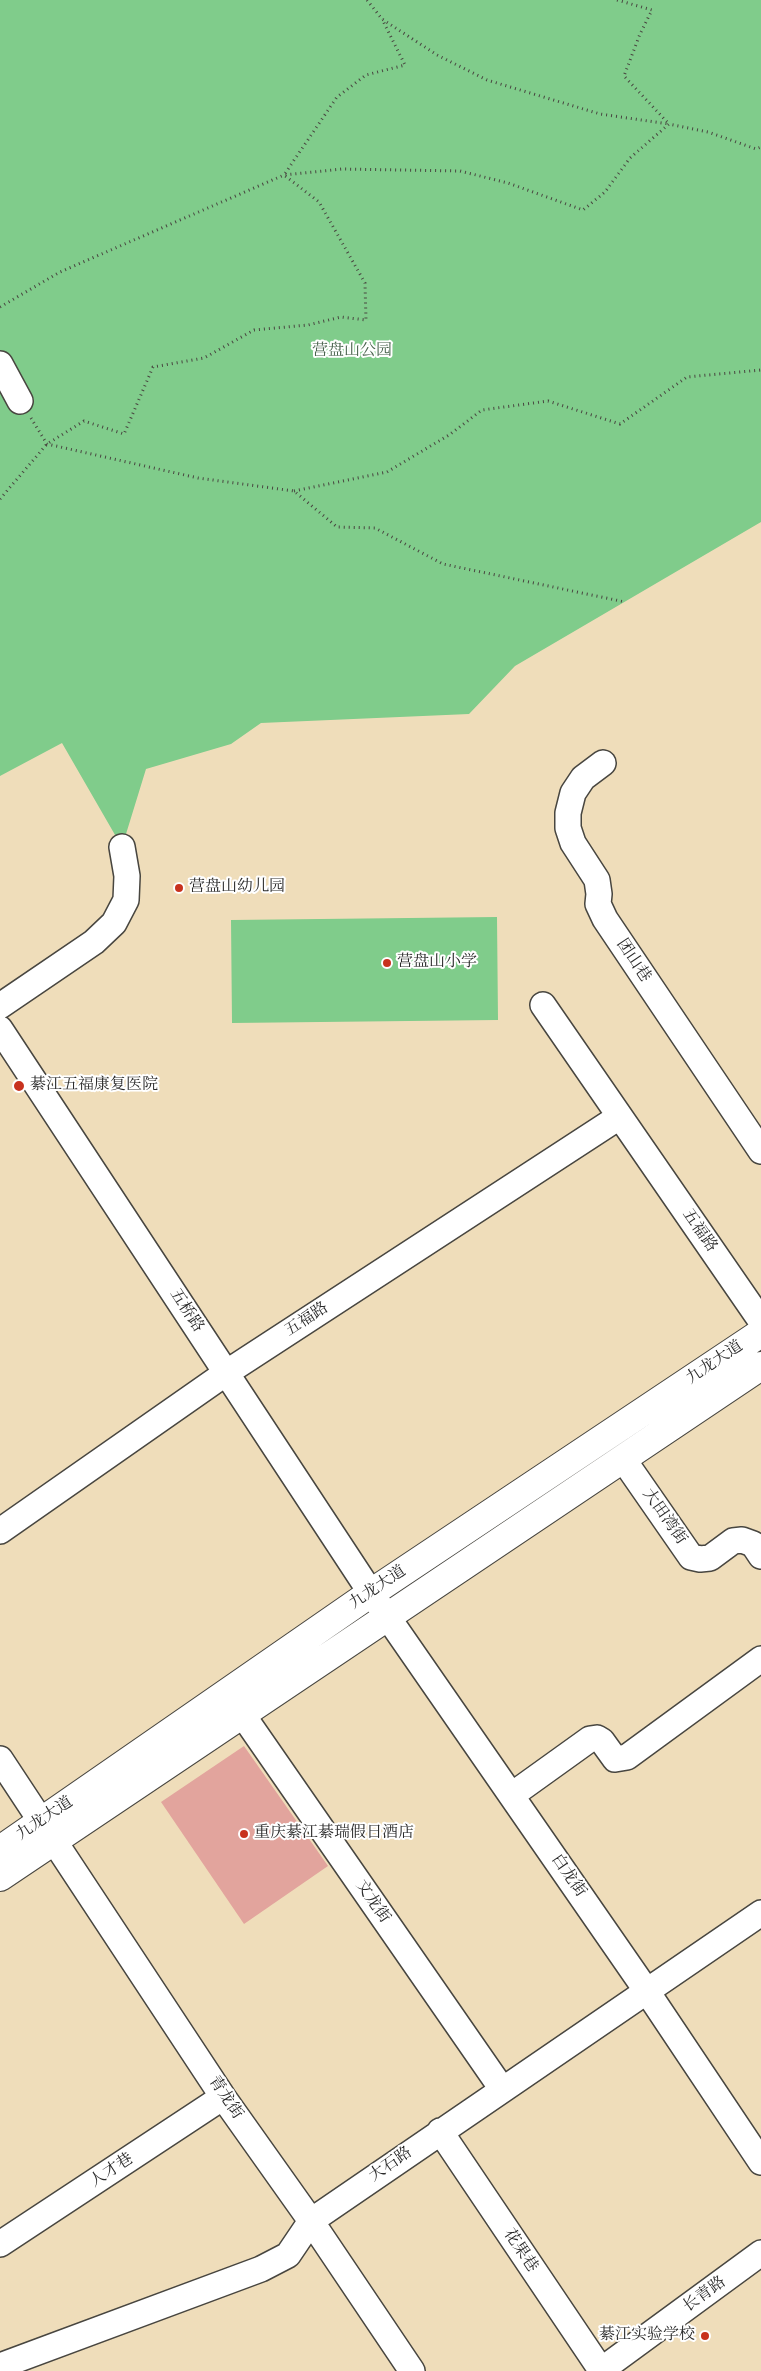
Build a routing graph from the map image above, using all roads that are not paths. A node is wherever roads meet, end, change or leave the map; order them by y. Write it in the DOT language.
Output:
graph roads {
  1 [pos="0,364"];
  2 [pos="20,402"];
  3 [pos="603,763"];
  4 [pos="122,847"];
  5 [pos="543,1005"];
  6 [pos="0,1006"];
  7 [pos="0,1029"];
  8 [pos="620,1117"];
  9 [pos="761,1151"];
  10 [pos="761,1321"];
  11 [pos="761,1333"];
  12 [pos="761,1366"];
  13 [pos="226,1373"];
  14 [pos="624,1459"];
  15 [pos="0,1531"];
  16 [pos="761,1556"];
  17 [pos="371,1593"];
  18 [pos="388,1616"];
  19 [pos="761,1659"];
  20 [pos="242,1714"];
  21 [pos="0,1759"];
  22 [pos="512,1795"];
  23 [pos="48,1831"];
  24 [pos="0,1850"];
  25 [pos="0,1877"];
  26 [pos="760,1915"];
  27 [pos="646,1990"];
  28 [pos="502,2089"];
  29 [pos="223,2097"];
  30 [pos="440,2131"];
  31 [pos="761,2162"];
  32 [pos="311,2221"];
  33 [pos="0,2244"];
  34 [pos="761,2254"];
  35 [pos="0,2366"];
  36 [pos="412,2371"];
  37 [pos="600,2371"];
  1 -- 2 [label="street"];
  3 -- 9 [label="street, 团山巷"];
  4 -- 6 [label="street"];
  5 -- 8 [label="street, 五福路"];
  7 -- 13 [label="street, 五桥路"];
  8 -- 10 [label="street, 五福路"];
  8 -- 13 [label="street, 五福路"];
  11 -- 17 [label="main road, 九龙大道"];
  12 -- 14 [label="main road, 九龙大道"];
  13 -- 15 [label="street, 五福路"];
  13 -- 17 [label="street, 五桥路"];
  14 -- 16 [label="street, 大田湾街"];
  14 -- 18 [label="main road, 九龙大道"];
  17 -- 18 [label="street, 白龙街"];
  17 -- 23 [label="main road, 九龙大道"];
  18 -- 20 [label="main road, 九龙大道"];
  18 -- 22 [label="street, 白龙街"];
  19 -- 22 [label="street"];
  20 -- 23 [label="main road, 九龙大道"];
  20 -- 28 [label="street, 文龙街"];
  21 -- 23 [label="street"];
  22 -- 27 [label="street, 白龙街"];
  23 -- 24 [label="main road, 九龙大道"];
  23 -- 25 [label="main road, 九龙大道"];
  23 -- 29 [label="street, 青龙街"];
  26 -- 27 [label="street, 大石路"];
  27 -- 28 [label="street, 大石路"];
  27 -- 31 [label="street, 白龙街"];
  28 -- 30 [label="street, 大石路"];
  29 -- 32 [label="street, 青龙街"];
  29 -- 33 [label="street, 人才巷"];
  30 -- 32 [label="street, 大石路"];
  30 -- 37 [label="street, 花果巷"];
  32 -- 35 [label="street, 大石路"];
  32 -- 36 [label="street, 青龙街"];
  34 -- 37 [label="street, 长青路"];
}
